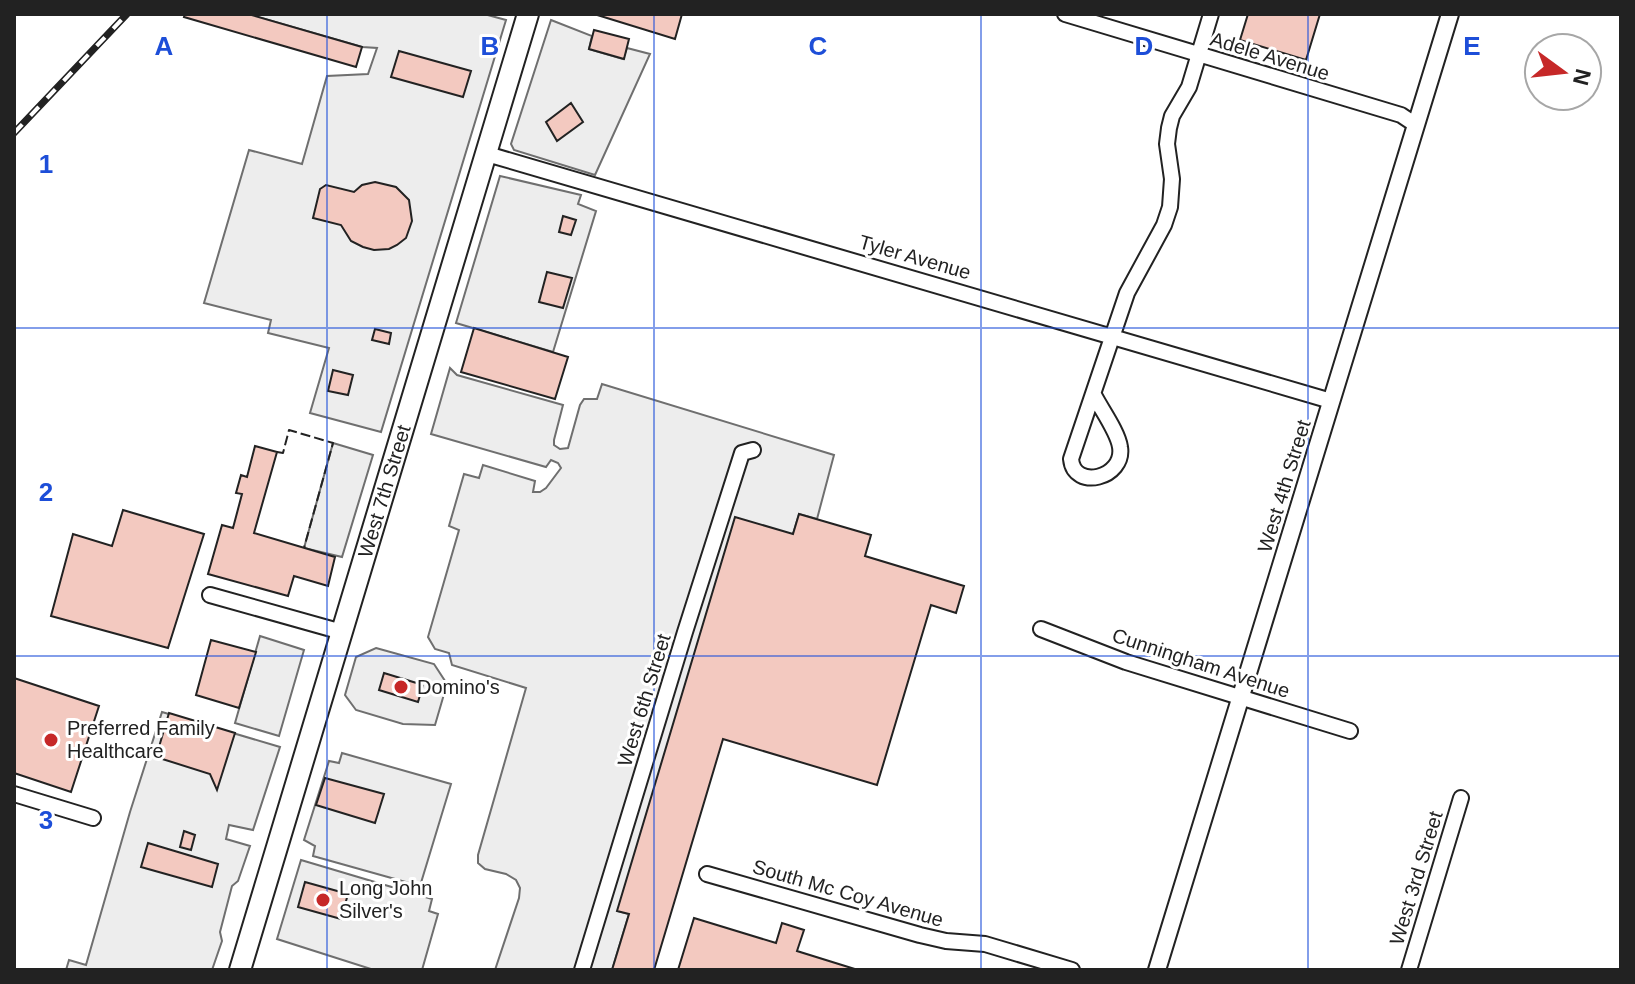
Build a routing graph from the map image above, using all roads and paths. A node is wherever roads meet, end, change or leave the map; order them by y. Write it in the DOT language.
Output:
graph roads {
  1 [pos="528,14"];
  2 [pos="1065,14"];
  3 [pos="1118,14"];
  4 [pos="1211,14"];
  5 [pos="1450,14"];
  6 [pos="1114,29"];
  7 [pos="1199,55"];
  8 [pos="1416,125"];
  9 [pos="487,154"];
  10 [pos="1113,336"];
  11 [pos="1094,395"];
  12 [pos="1331,401"];
  13 [pos="753,450"];
  14 [pos="210,595"];
  15 [pos="1041,629"];
  16 [pos="342,632"];
  17 [pos="1241,697"];
  18 [pos="1350,731"];
  19 [pos="14,794"];
  20 [pos="1461,798"];
  21 [pos="93,818"];
  22 [pos="707,874"];
  23 [pos="240,970"];
  24 [pos="582,970"];
  25 [pos="1072,970"];
  26 [pos="1157,970"];
  27 [pos="1409,970"];
  1 -- 9 [label="main road, West 7th Street"];
  2 -- 6 [label="street, Adele Avenue"];
  3 -- 6 [label="street"];
  4 -- 7 [label="street"];
  5 -- 8 [label="street, West 4th Street"];
  6 -- 7 [label="street, Adele Avenue"];
  7 -- 8 [label="street, Adele Avenue"];
  7 -- 10 [label="street"];
  8 -- 12 [label="street, West 4th Street"];
  9 -- 10 [label="street, Tyler Avenue"];
  9 -- 16 [label="main road, West 7th Street"];
  10 -- 11 [label="street"];
  10 -- 12 [label="street, Tyler Avenue"];
  11 -- 11 [label="street"];
  12 -- 17 [label="street, West 4th Street"];
  13 -- 24 [label="street, West 6th Street"];
  14 -- 16 [label="street"];
  15 -- 17 [label="street, Cunningham Avenue"];
  16 -- 23 [label="main road, West 7th Street"];
  17 -- 18 [label="street, Cunningham Avenue"];
  17 -- 26 [label="street, West 4th Street"];
  19 -- 21 [label="street"];
  20 -- 27 [label="street, West 3rd Street"];
  22 -- 25 [label="street, South Mc Coy Avenue"];
}
